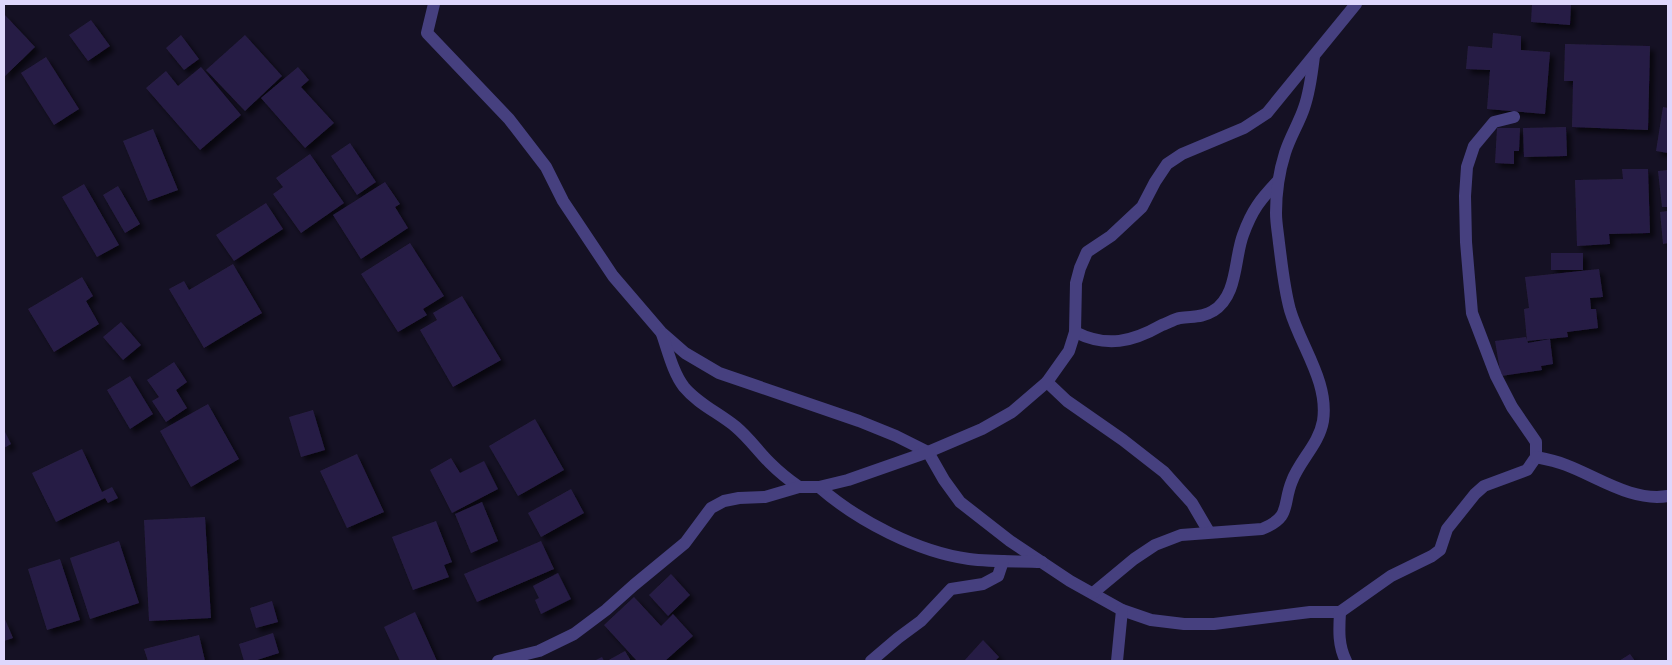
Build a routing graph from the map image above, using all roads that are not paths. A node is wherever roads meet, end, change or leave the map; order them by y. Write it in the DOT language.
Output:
graph roads {
  1 [pos="434,4"];
  2 [pos="1356,4"];
  3 [pos="1315,55"];
  4 [pos="1514,117"];
  5 [pos="1278,181"];
  6 [pos="661,332"];
  7 [pos="1075,332"];
  8 [pos="1047,382"];
  9 [pos="928,452"];
  10 [pos="1536,457"];
  11 [pos="799,487"];
  12 [pos="818,487"];
  13 [pos="1668,496"];
  14 [pos="1210,532"];
  15 [pos="1003,561"];
  16 [pos="1042,562"];
  17 [pos="1094,593"];
  18 [pos="1122,610"];
  19 [pos="1340,612"];
  20 [pos="498,661"];
  21 [pos="871,661"];
  22 [pos="1117,661"];
  23 [pos="1346,661"];
  1 -- 6 [label="street"];
  2 -- 3 [label="street"];
  3 -- 5 [label="street"];
  3 -- 7 [label="street"];
  4 -- 10 [label="street"];
  5 -- 7 [label="street"];
  5 -- 14 [label="street"];
  6 -- 9 [label="street"];
  6 -- 11 [label="street"];
  7 -- 8 [label="street"];
  8 -- 9 [label="street"];
  8 -- 14 [label="street"];
  9 -- 12 [label="street"];
  9 -- 16 [label="street"];
  10 -- 13 [label="street"];
  10 -- 19 [label="street"];
  11 -- 12 [label="street"];
  11 -- 20 [label="street"];
  12 -- 15 [label="street"];
  14 -- 17 [label="street"];
  15 -- 16 [label="street"];
  15 -- 21 [label="street"];
  16 -- 17 [label="street"];
  17 -- 18 [label="street"];
  18 -- 19 [label="street"];
  18 -- 22 [label="street"];
  19 -- 23 [label="street"];
}
